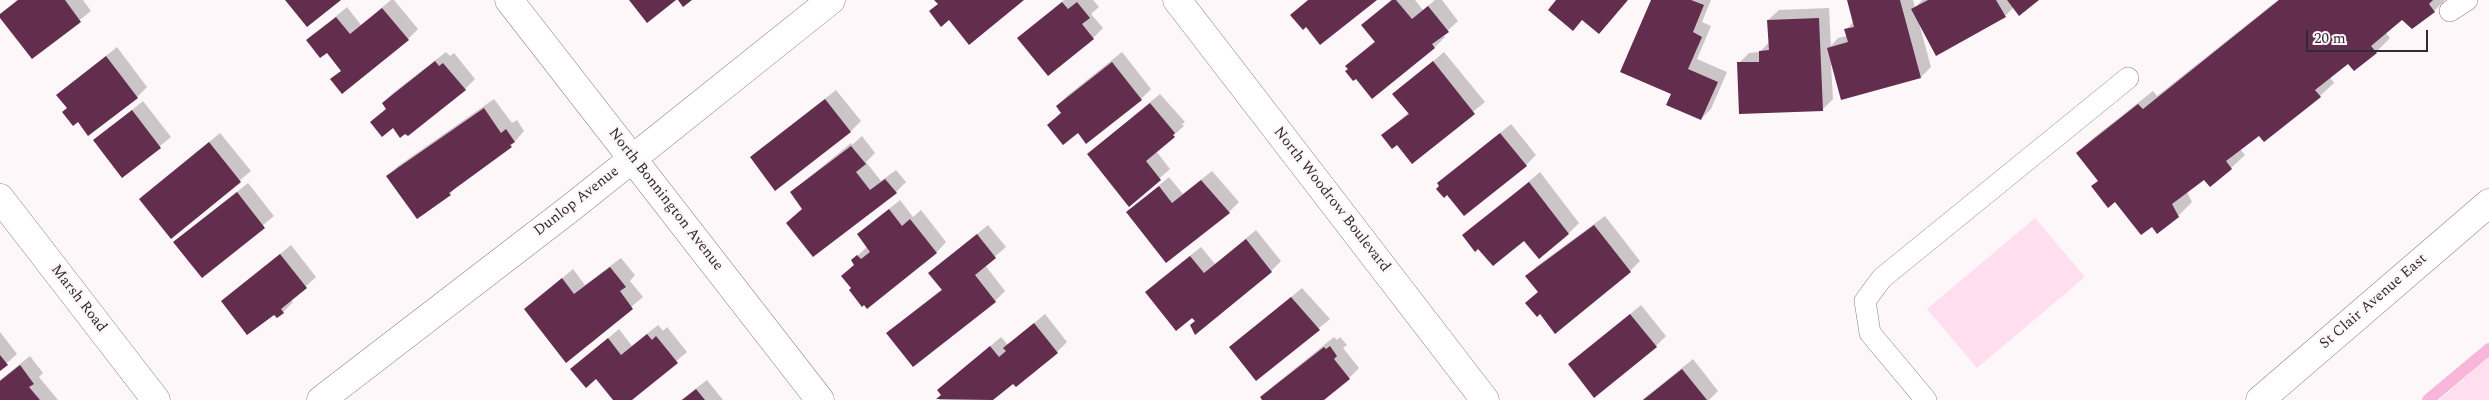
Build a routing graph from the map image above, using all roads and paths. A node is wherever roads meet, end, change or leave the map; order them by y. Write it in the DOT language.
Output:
graph roads {
  1 [pos="509,0"];
  2 [pos="831,0"];
  3 [pos="1177,0"];
  4 [pos="2128,78"];
  5 [pos="633,158"];
  6 [pos="0,198"];
  7 [pos="2489,203"];
  8 [pos="156,400"];
  9 [pos="321,400"];
  10 [pos="820,400"];
  11 [pos="1485,400"];
  12 [pos="1926,400"];
  13 [pos="2260,400"];
  1 -- 5 [label="street, North Bonnington Avenue"];
  2 -- 5 [label="street, Dunlop Avenue"];
  3 -- 11 [label="street, North Woodrow Boulevard"];
  4 -- 12 [label="lane"];
  5 -- 9 [label="street, Dunlop Avenue"];
  5 -- 10 [label="street, North Bonnington Avenue"];
  6 -- 8 [label="street, Marsh Road"];
  7 -- 13 [label="street, St Clair Avenue East"];
}
